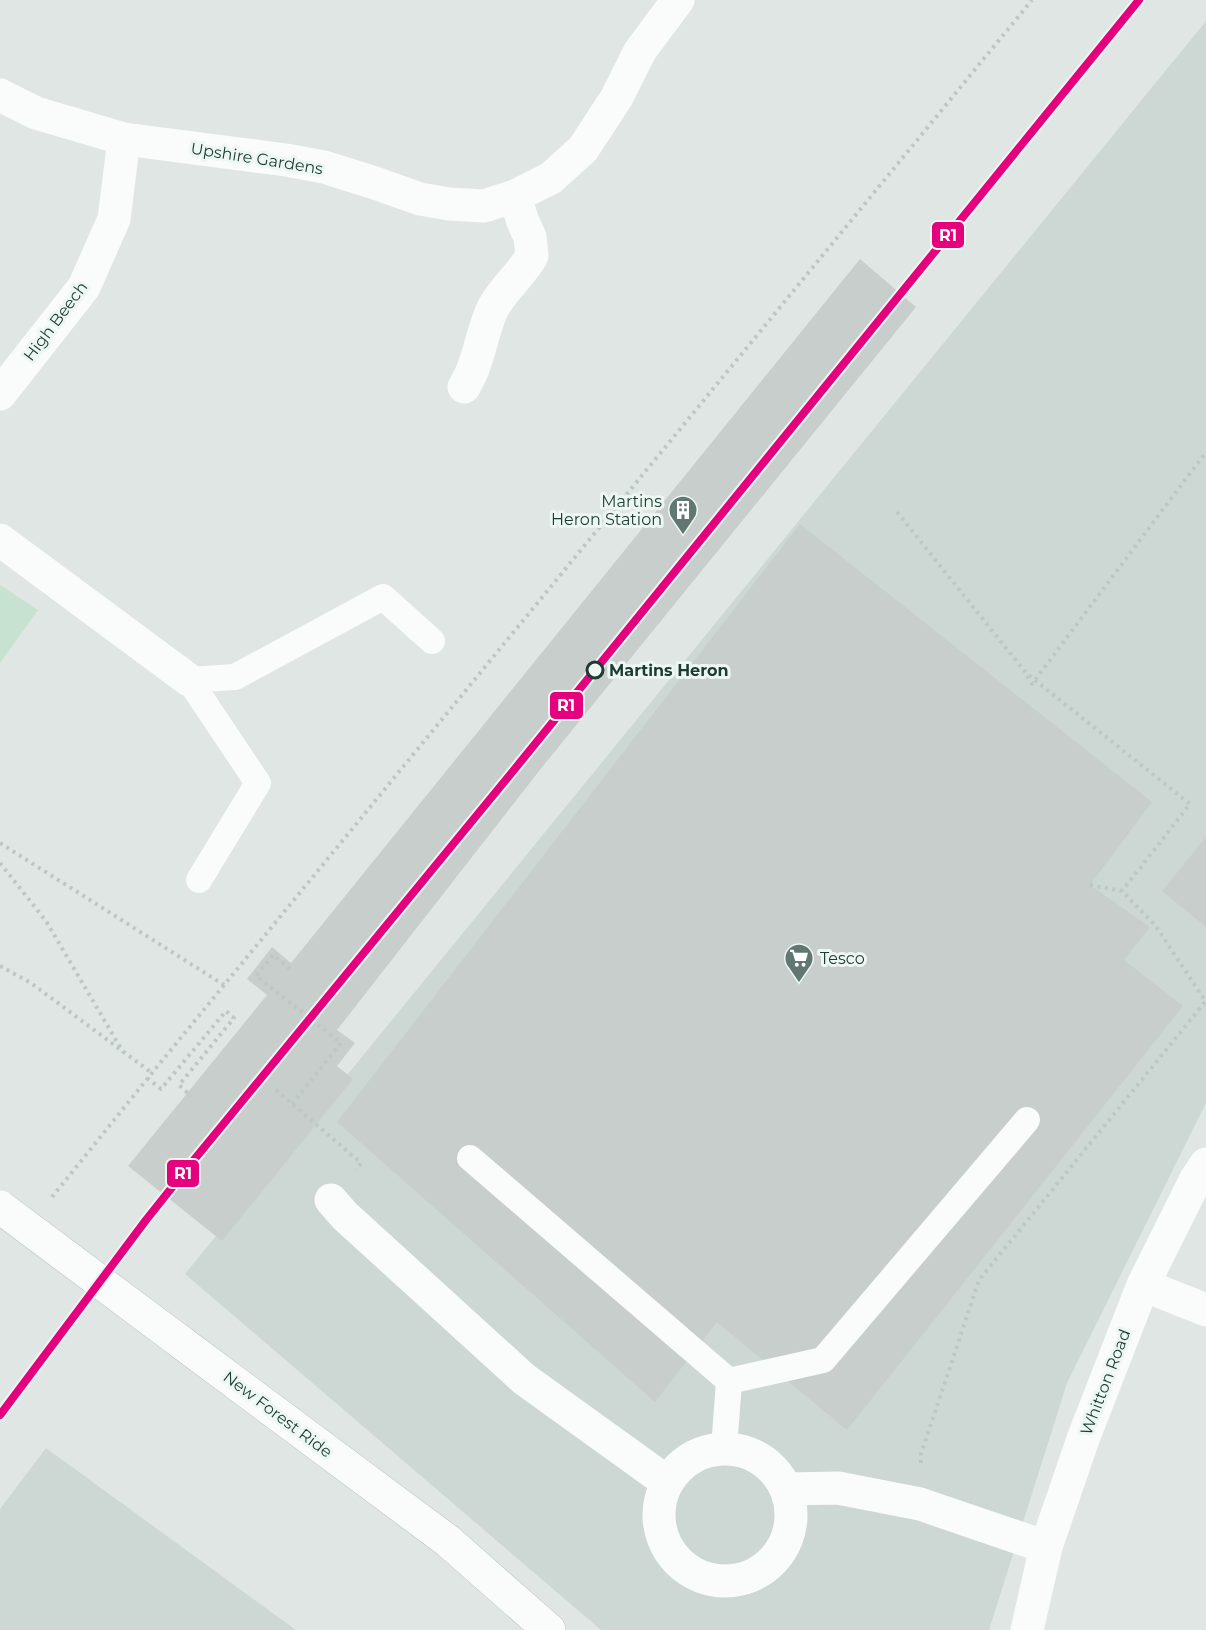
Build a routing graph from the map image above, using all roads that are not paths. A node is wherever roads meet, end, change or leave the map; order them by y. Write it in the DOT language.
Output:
graph roads {
  1 [pos="678,0"];
  2 [pos="0,94"];
  3 [pos="124,139"];
  4 [pos="515,196"];
  5 [pos="464,387"];
  6 [pos="0,394"];
  7 [pos="0,540"];
  8 [pos="432,641"];
  9 [pos="189,680"];
  10 [pos="199,880"];
  11 [pos="1027,1120"];
  12 [pos="470,1158"];
  13 [pos="1206,1164"];
  14 [pos="331,1200"];
  15 [pos="0,1207"];
  16 [pos="1143,1285"];
  17 [pos="1206,1310"];
  18 [pos="729,1381"];
  19 [pos="724,1449"];
  20 [pos="667,1482"];
  21 [pos="786,1489"];
  22 [pos="1046,1547"];
  23 [pos="1028,1624"];
  24 [pos="549,1630"];
  1 -- 4 [label="street, Upshire Gardens"];
  2 -- 3 [label="street, Upshire Gardens"];
  3 -- 4 [label="street, Upshire Gardens"];
  3 -- 6 [label="street, High Beech"];
  4 -- 5 [label="street"];
  7 -- 9 [label="street"];
  8 -- 9 [label="lane"];
  9 -- 10 [label="lane"];
  11 -- 18 [label="lane"];
  12 -- 18 [label="lane"];
  13 -- 16 [label="street, Whitton Road"];
  14 -- 20 [label="street"];
  15 -- 24 [label="street, New Forest Ride, bridge"];
  16 -- 17 [label="street"];
  16 -- 22 [label="street, Whitton Road"];
  18 -- 19 [label="lane"];
  19 -- 20 [label="street"];
  19 -- 21 [label="street"];
  20 -- 21 [label="street"];
  21 -- 22 [label="street"];
  22 -- 23 [label="street, Whitton Road"];
}
